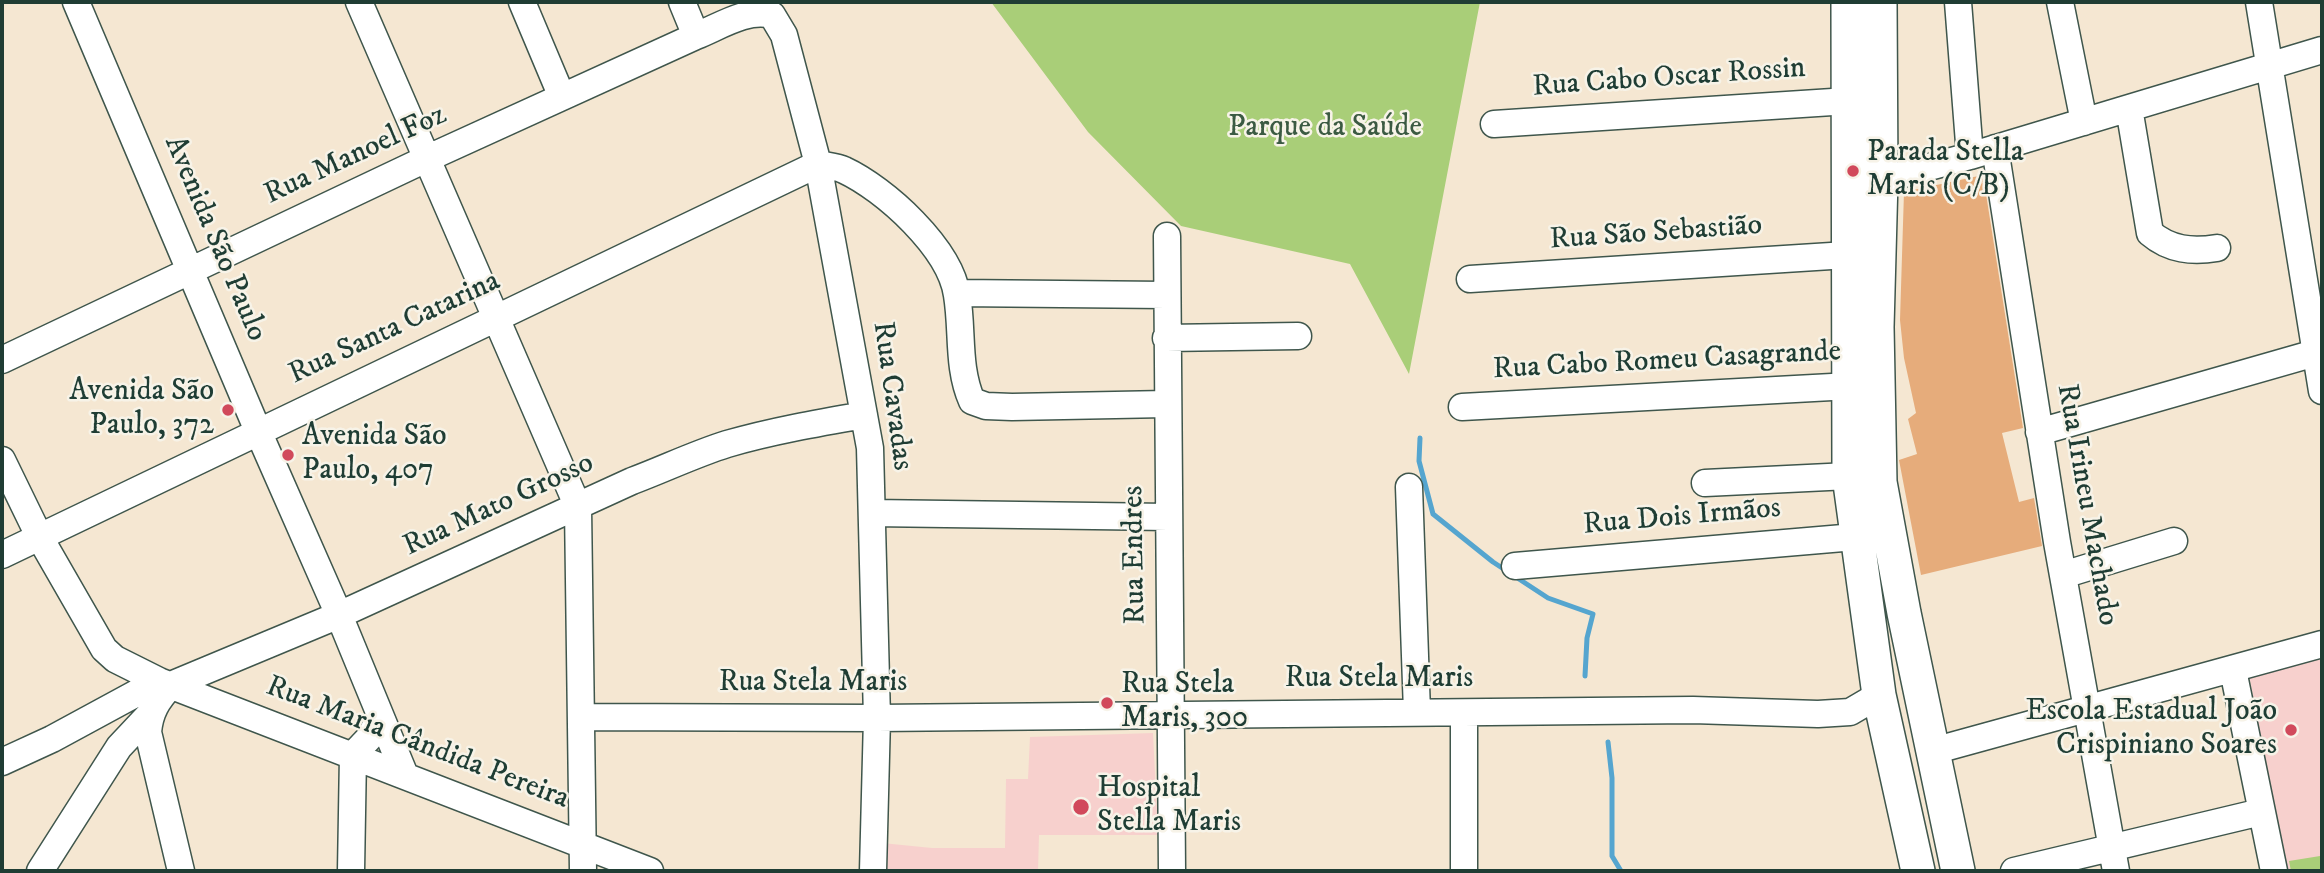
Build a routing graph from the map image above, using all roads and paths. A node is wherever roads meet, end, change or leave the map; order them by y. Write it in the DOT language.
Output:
graph roads {
  1 [pos="76,2"];
  2 [pos="359,2"];
  3 [pos="522,2"];
  4 [pos="682,2"];
  5 [pos="1848,2"];
  6 [pos="1881,2"];
  7 [pos="1958,2"];
  8 [pos="2060,2"];
  9 [pos="2259,2"];
  10 [pos="741,17"];
  11 [pos="696,36"];
  12 [pos="2322,50"];
  13 [pos="2269,66"];
  14 [pos="562,97"];
  15 [pos="1848,101"];
  16 [pos="2129,108"];
  17 [pos="2084,122"];
  18 [pos="1494,124"];
  19 [pos="1995,148"];
  20 [pos="1970,156"];
  21 [pos="426,159"];
  22 [pos="818,164"];
  23 [pos="1881,180"];
  24 [pos="1167,236"];
  25 [pos="2217,248"];
  26 [pos="1847,255"];
  27 [pos="192,270"];
  28 [pos="1470,279"];
  29 [pos="957,293"];
  30 [pos="1166,295"];
  31 [pos="494,318"];
  32 [pos="1298,336"];
  33 [pos="1166,338"];
  34 [pos="2319,352"];
  35 [pos="2,360"];
  36 [pos="1863,385"];
  37 [pos="2322,391"];
  38 [pos="1166,404"];
  39 [pos="1462,407"];
  40 [pos="864,415"];
  41 [pos="258,431"];
  42 [pos="2039,432"];
  43 [pos="2,460"];
  44 [pos="1849,476"];
  45 [pos="1705,484"];
  46 [pos="1409,487"];
  47 [pos="578,507"];
  48 [pos="872,513"];
  49 [pos="1168,517"];
  50 [pos="39,536"];
  51 [pos="1855,537"];
  52 [pos="2174,541"];
  53 [pos="2,555"];
  54 [pos="1515,566"];
  55 [pos="2063,575"];
  56 [pos="340,615"];
  57 [pos="2322,644"];
  58 [pos="237,658"];
  59 [pos="115,659"];
  60 [pos="2232,670"];
  61 [pos="165,683"];
  62 [pos="1879,695"];
  63 [pos="114,707"];
  64 [pos="2089,710"];
  65 [pos="1417,712"];
  66 [pos="243,713"];
  67 [pos="1464,713"];
  68 [pos="150,714"];
  69 [pos="1173,715"];
  70 [pos="380,716"];
  71 [pos="582,717"];
  72 [pos="877,718"];
  73 [pos="1933,751"];
  74 [pos="353,755"];
  75 [pos="2,762"];
  76 [pos="404,774"];
  77 [pos="2261,812"];
  78 [pos="583,845"];
  79 [pos="2114,860"];
  80 [pos="40,871"];
  81 [pos="181,871"];
  82 [pos="351,871"];
  83 [pos="583,871"];
  84 [pos="650,871"];
  85 [pos="873,871"];
  86 [pos="1172,871"];
  87 [pos="1464,871"];
  88 [pos="1917,871"];
  89 [pos="1958,871"];
  90 [pos="2014,871"];
  91 [pos="2274,871"];
  1 -- 27 [label="street, Avenida São Paulo"];
  2 -- 21 [label="street"];
  3 -- 14 [label="street"];
  4 -- 11 [label="street"];
  5 -- 15 [label="main road"];
  6 -- 23 [label="main road"];
  7 -- 20 [label="street"];
  8 -- 17 [label="street"];
  9 -- 13 [label="street"];
  10 -- 11 [label="street, Rua Manoel Foz"];
  10 -- 22 [label="street, Rua Cavadas"];
  11 -- 14 [label="street, Rua Manoel Foz"];
  12 -- 13 [label="street"];
  13 -- 16 [label="street"];
  13 -- 34 [label="street"];
  14 -- 21 [label="street, Rua Manoel Foz"];
  15 -- 18 [label="street, Rua Cabo Oscar Rossin"];
  15 -- 26 [label="main road"];
  16 -- 17 [label="street"];
  16 -- 25 [label="street"];
  17 -- 19 [label="street"];
  19 -- 20 [label="street"];
  19 -- 42 [label="street, Rua Irineu Machado"];
  20 -- 23 [label="street"];
  21 -- 27 [label="street, Rua Manoel Foz"];
  21 -- 31 [label="street"];
  22 -- 29 [label="street"];
  22 -- 31 [label="street, Rua Santa Catarina"];
  22 -- 40 [label="street, Rua Cavadas"];
  23 -- 36 [label="main road"];
  24 -- 30 [label="street, Rua Endres"];
  26 -- 28 [label="street, Rua São Sebastião"];
  26 -- 36 [label="main road"];
  27 -- 35 [label="street, Rua Manoel Foz"];
  27 -- 41 [label="street, Avenida São Paulo"];
  29 -- 30 [label="street"];
  29 -- 38 [label="street"];
  30 -- 33 [label="street, Rua Endres"];
  31 -- 41 [label="street, Rua Santa Catarina"];
  31 -- 47 [label="street"];
  32 -- 33 [label="street"];
  33 -- 38 [label="street, Rua Endres"];
  34 -- 37 [label="street"];
  34 -- 42 [label="street"];
  36 -- 39 [label="street, Rua Cabo Romeu Casagrande"];
  36 -- 44 [label="main road"];
  36 -- 73 [label="main road"];
  38 -- 49 [label="street, Rua Endres"];
  40 -- 47 [label="street, Rua Mato Grosso"];
  40 -- 48 [label="street, Rua Cavadas"];
  41 -- 50 [label="street, Rua Santa Catarina"];
  41 -- 56 [label="street, Avenida São Paulo"];
  42 -- 55 [label="street, Rua Irineu Machado"];
  43 -- 50 [label="street"];
  44 -- 45 [label="street"];
  44 -- 51 [label="main road"];
  46 -- 65 [label="street"];
  47 -- 56 [label="street, Rua Mato Grosso"];
  47 -- 71 [label="street"];
  48 -- 49 [label="street"];
  48 -- 72 [label="street, Rua Cavadas"];
  49 -- 69 [label="street, Rua Endres"];
  50 -- 53 [label="street, Rua Santa Catarina"];
  50 -- 59 [label="street"];
  51 -- 54 [label="street, Rua Dois Irmãos"];
  51 -- 62 [label="main road"];
  52 -- 55 [label="street"];
  55 -- 64 [label="street, Rua Irineu Machado"];
  56 -- 58 [label="street, Rua Mato Grosso"];
  56 -- 70 [label="street, Avenida São Paulo"];
  57 -- 60 [label="street"];
  58 -- 61 [label="street, Rua Mato Grosso"];
  58 -- 66 [label="street"];
  59 -- 61 [label="street, Rua Maria Cândida Pereira"];
  59 -- 63 [label="street"];
  60 -- 64 [label="street"];
  60 -- 77 [label="street"];
  61 -- 63 [label="street, Rua Mato Grosso"];
  61 -- 66 [label="street, Rua Maria Cândida Pereira"];
  61 -- 68 [label="street"];
  62 -- 67 [label="street, Rua Stela Maris"];
  62 -- 88 [label="main road"];
  63 -- 75 [label="street, Rua Mato Grosso"];
  64 -- 73 [label="street"];
  64 -- 79 [label="street, Rua Irineu Machado"];
  65 -- 67 [label="street, Rua Stela Maris"];
  65 -- 69 [label="street, Rua Stela Maris"];
  66 -- 74 [label="street, Rua Maria Cândida Pereira"];
  67 -- 87 [label="street"];
  68 -- 80 [label="street"];
  68 -- 81 [label="street"];
  69 -- 72 [label="street, Rua Stela Maris"];
  69 -- 86 [label="street, Rua Endres"];
  70 -- 74 [label="street"];
  70 -- 76 [label="street, Avenida São Paulo"];
  71 -- 72 [label="street, Rua Stela Maris"];
  71 -- 78 [label="street"];
  72 -- 85 [label="street, Rua Cavadas"];
  73 -- 89 [label="main road"];
  74 -- 76 [label="street, Rua Maria Cândida Pereira"];
  74 -- 82 [label="street"];
  76 -- 78 [label="street, Rua Maria Cândida Pereira"];
  77 -- 79 [label="street"];
  77 -- 91 [label="street"];
  78 -- 83 [label="street"];
  78 -- 84 [label="street, Rua Maria Cândida Pereira"];
  79 -- 90 [label="street"];
}
